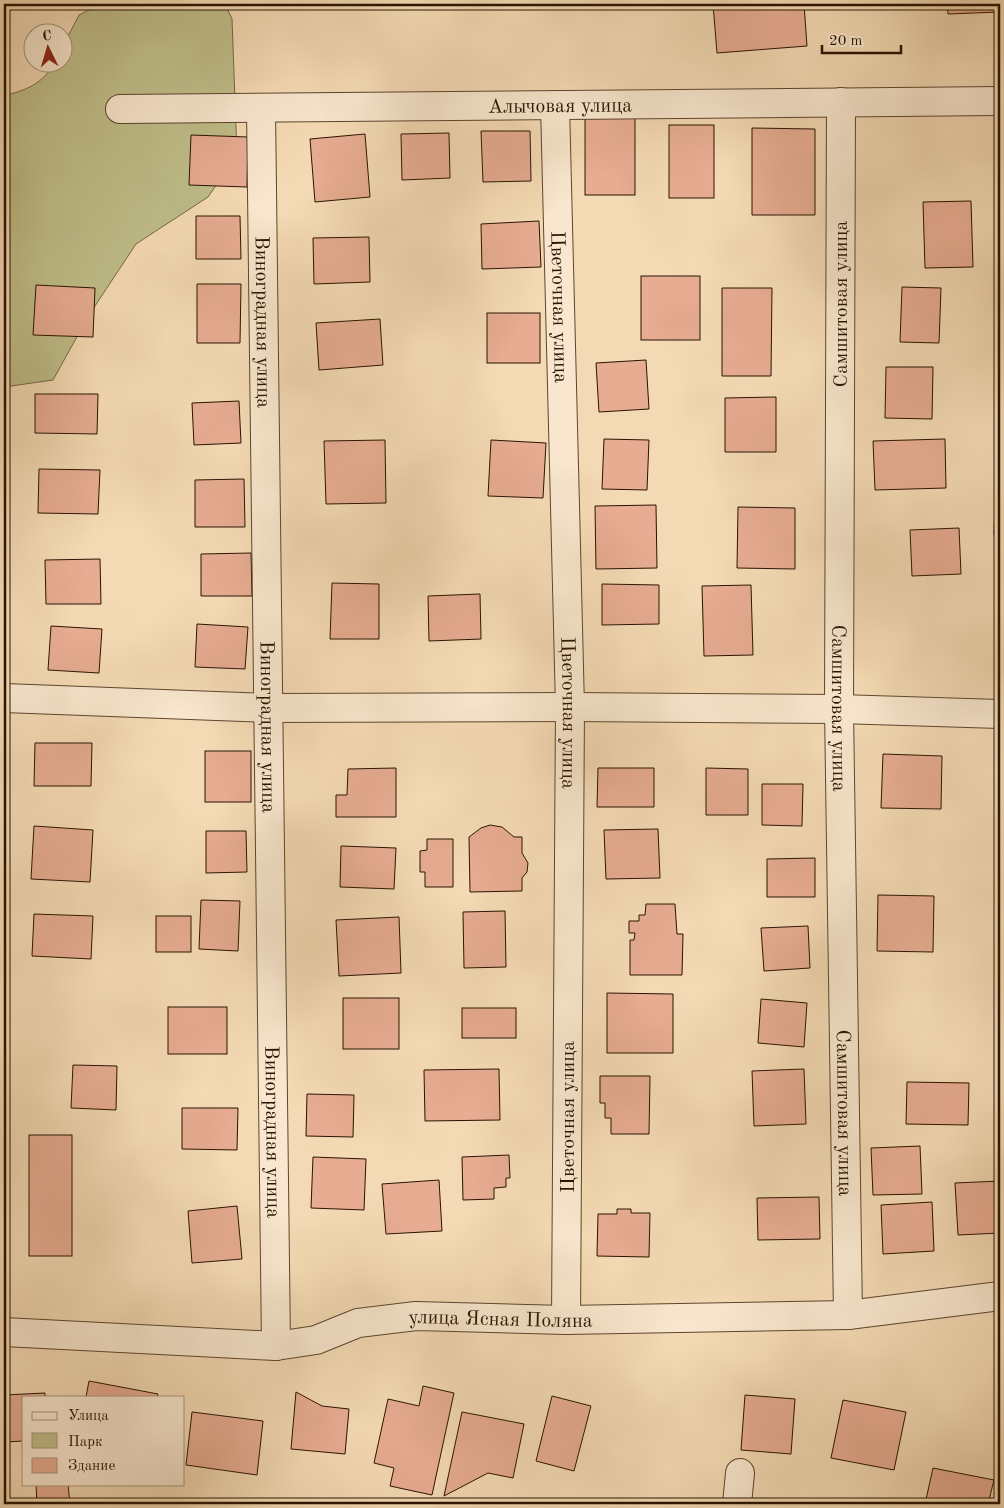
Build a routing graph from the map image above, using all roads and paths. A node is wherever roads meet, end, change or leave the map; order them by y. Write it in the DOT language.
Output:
graph roads {
  1 [pos="1000,101"];
  2 [pos="841,102"];
  3 [pos="555,105"];
  4 [pos="261,108"];
  5 [pos="120,109"];
  6 [pos="4,698"];
  7 [pos="570,707"];
  8 [pos="270,708"];
  9 [pos="839,709"];
  10 [pos="1000,714"];
  11 [pos="1000,1296"];
  12 [pos="848,1315"];
  13 [pos="566,1320"];
  14 [pos="4,1332"];
  15 [pos="276,1346"];
  16 [pos="740,1473"];
  17 [pos="737,1504"];
  1 -- 2 [label="street, Алычовая улица"];
  2 -- 3 [label="street, Алычовая улица"];
  2 -- 9 [label="street, Самшитовая улица"];
  3 -- 4 [label="street, Алычовая улица"];
  3 -- 7 [label="street, Цветочная улица"];
  4 -- 5 [label="street, Алычовая улица"];
  4 -- 8 [label="street, Виноградная улица"];
  6 -- 8 [label="street"];
  7 -- 8 [label="street"];
  7 -- 9 [label="street"];
  7 -- 13 [label="street, Цветочная улица"];
  8 -- 15 [label="street, Виноградная улица"];
  9 -- 10 [label="street"];
  9 -- 12 [label="street, Самшитовая улица"];
  11 -- 12 [label="street, улица Ясная Поляна"];
  12 -- 13 [label="street, улица Ясная Поляна"];
  13 -- 15 [label="street, улица Ясная Поляна"];
  14 -- 15 [label="street, улица Ясная Поляна"];
  16 -- 17 [label="street"];
}
